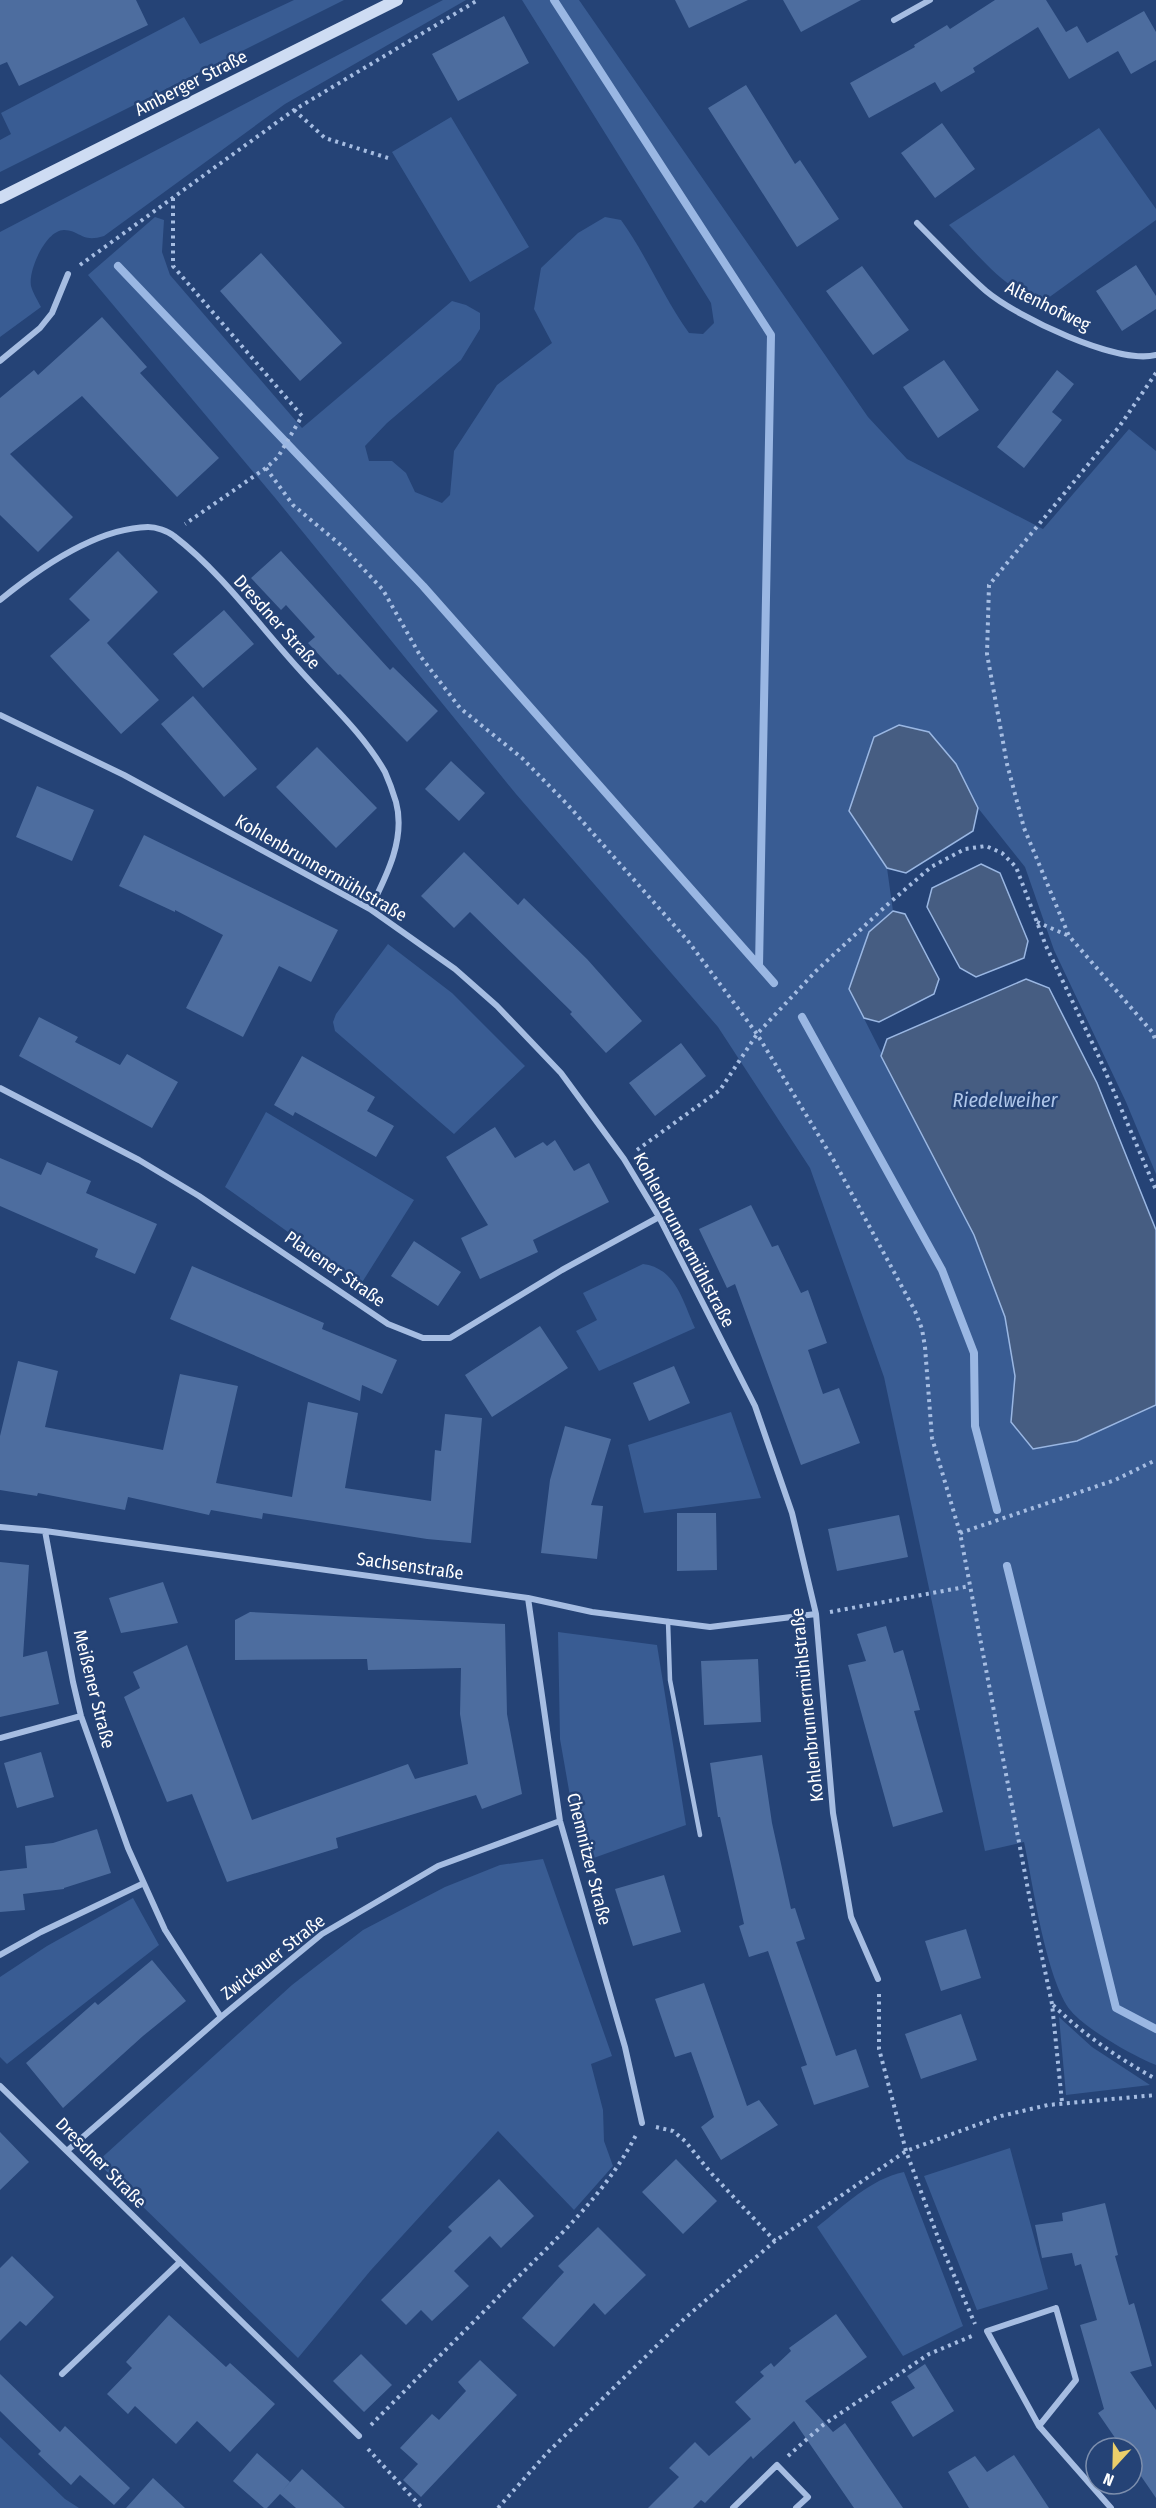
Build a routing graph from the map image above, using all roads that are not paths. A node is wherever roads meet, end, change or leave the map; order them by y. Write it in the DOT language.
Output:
graph roads {
  1 [pos="398,0"];
  2 [pos="930,0"];
  3 [pos="894,20"];
  4 [pos="0,198"];
  5 [pos="917,223"];
  6 [pos="68,274"];
  7 [pos="1156,355"];
  8 [pos="0,361"];
  9 [pos="0,600"];
  10 [pos="0,716"];
  11 [pos="370,909"];
  12 [pos="0,1088"];
  13 [pos="658,1217"];
  14 [pos="0,1527"];
  15 [pos="45,1531"];
  16 [pos="528,1598"];
  17 [pos="816,1614"];
  18 [pos="668,1622"];
  19 [pos="81,1716"];
  20 [pos="0,1738"];
  21 [pos="560,1821"];
  22 [pos="700,1835"];
  23 [pos="142,1884"];
  24 [pos="0,1955"];
  25 [pos="878,1979"];
  26 [pos="221,2017"];
  27 [pos="0,2085"];
  28 [pos="642,2123"];
  29 [pos="68,2150"];
  30 [pos="180,2262"];
  31 [pos="62,2374"];
  32 [pos="1039,2426"];
  33 [pos="359,2436"];
  34 [pos="733,2508"];
  35 [pos="796,2508"];
  36 [pos="1112,2508"];
  1 -- 4 [label="main road, Amberger Straße"];
  2 -- 3 [label="street"];
  5 -- 7 [label="street, Altenhofweg"];
  6 -- 8 [label="street"];
  9 -- 11 [label="street, Dresdner Straße"];
  10 -- 11 [label="street, Kohlenbrunnermühlstraße"];
  11 -- 13 [label="street, Kohlenbrunnermühlstraße"];
  12 -- 13 [label="street, Plauener Straße"];
  13 -- 17 [label="street, Kohlenbrunnermühlstraße"];
  14 -- 15 [label="street, Sachsenstraße"];
  15 -- 16 [label="street, Sachsenstraße"];
  15 -- 19 [label="street, Meißener Straße"];
  16 -- 18 [label="street, Sachsenstraße"];
  16 -- 21 [label="street, Chemnitzer Straße"];
  17 -- 18 [label="street, Sachsenstraße"];
  17 -- 25 [label="street, Kohlenbrunnermühlstraße"];
  18 -- 22 [label="lane"];
  19 -- 20 [label="street"];
  19 -- 23 [label="street, Meißener Straße"];
  21 -- 26 [label="street, Zwickauer Straße"];
  21 -- 28 [label="street, Chemnitzer Straße"];
  23 -- 24 [label="street"];
  23 -- 26 [label="street, Meißener Straße"];
  26 -- 29 [label="street, Zwickauer Straße"];
  27 -- 29 [label="street, Dresdner Straße"];
  29 -- 30 [label="street, Dresdner Straße"];
  30 -- 31 [label="street"];
  30 -- 33 [label="street, Dresdner Straße"];
  32 -- 32 [label="street"];
  32 -- 36 [label="street"];
  34 -- 35 [label="street"];
}
